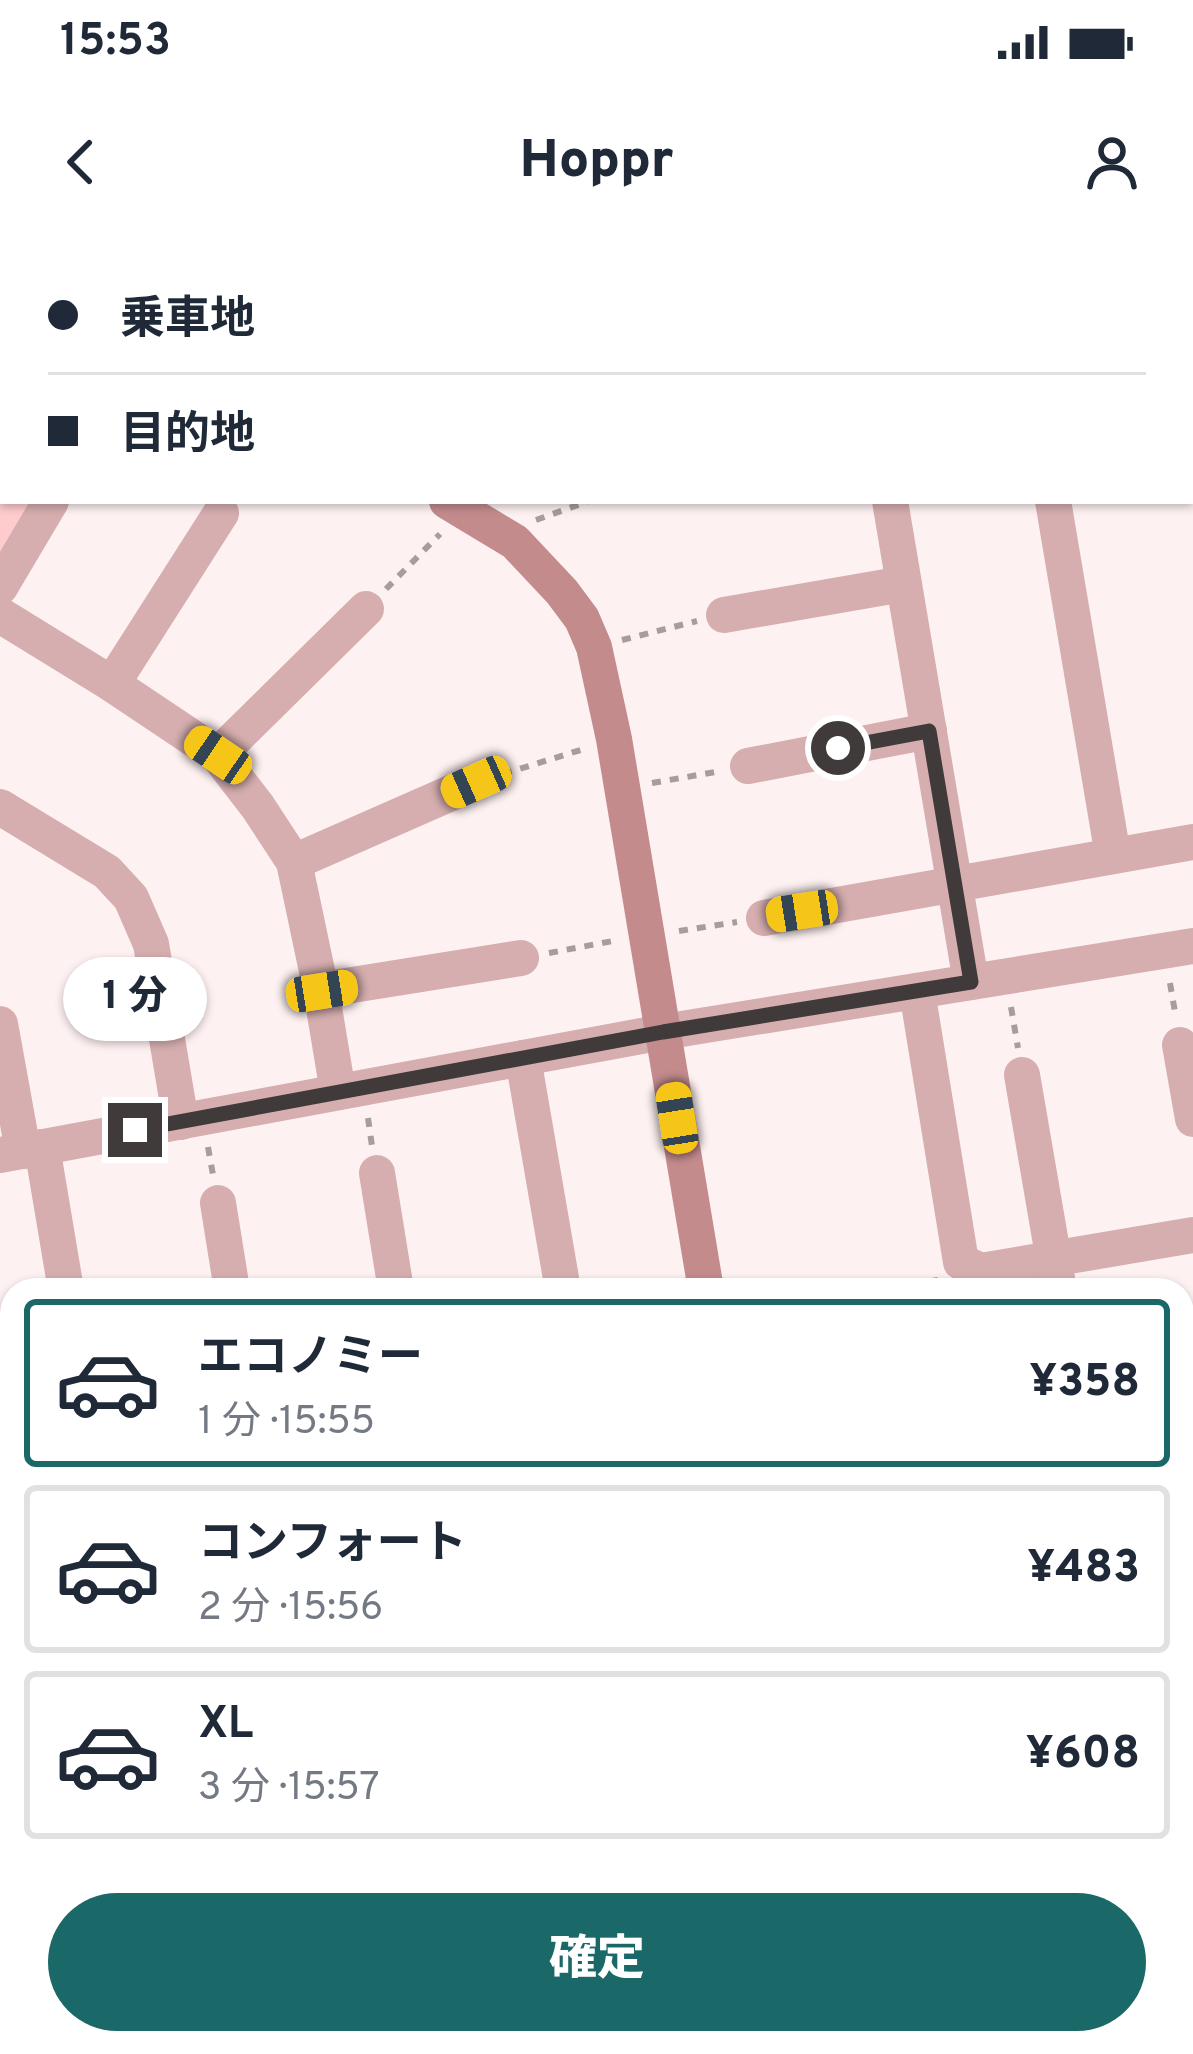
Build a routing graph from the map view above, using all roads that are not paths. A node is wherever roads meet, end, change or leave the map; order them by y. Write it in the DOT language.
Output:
graph roads {
  1 [pos="49,504"];
  2 [pos="890,504"];
  3 [pos="1054,504"];
  4 [pos="455,506"];
  5 [pos="220,513"];
  6 [pos="903,584"];
  7 [pos="0,586"];
  8 [pos="366,609"];
  9 [pos="0,615"];
  10 [pos="724,615"];
  11 [pos="112,684"];
  12 [pos="929,731"];
  13 [pos="218,755"];
  14 [pos="748,766"];
  15 [pos="476,782"];
  16 [pos="0,807"];
  17 [pos="1193,842"];
  18 [pos="1113,856"];
  19 [pos="294,862"];
  20 [pos="954,886"];
  21 [pos="764,918"];
  22 [pos="1179,948"];
  23 [pos="521,958"];
  24 [pos="988,979"];
  25 [pos="322,991"];
  26 [pos="917,991"];
  27 [pos="0,1024"];
  28 [pos="663,1032"];
  29 [pos="1180,1045"];
  30 [pos="523,1058"];
  31 [pos="1022,1075"];
  32 [pos="351,1090"];
  33 [pos="192,1119"];
  34 [pos="1193,1119"];
  35 [pos="22,1151"];
  36 [pos="377,1174"];
  37 [pos="218,1203"];
  38 [pos="1193,1234"];
  39 [pos="1056,1274"];
  40 [pos="62,1278"];
  41 [pos="230,1278"];
  42 [pos="394,1278"];
  43 [pos="560,1278"];
  44 [pos="704,1278"];
  1 -- 7 [label="street"];
  2 -- 6 [label="street"];
  3 -- 18 [label="street"];
  4 -- 28 [label="street"];
  5 -- 11 [label="street"];
  6 -- 10 [label="street"];
  6 -- 12 [label="street"];
  8 -- 13 [label="street"];
  9 -- 11 [label="street"];
  11 -- 13 [label="street"];
  12 -- 14 [label="street"];
  12 -- 20 [label="street"];
  13 -- 19 [label="street"];
  15 -- 19 [label="street"];
  16 -- 33 [label="street"];
  17 -- 18 [label="street"];
  18 -- 20 [label="street"];
  19 -- 25 [label="street"];
  20 -- 21 [label="street"];
  20 -- 24 [label="street"];
  22 -- 24 [label="street"];
  23 -- 25 [label="street"];
  24 -- 26 [label="street"];
  25 -- 32 [label="street"];
  26 -- 28 [label="street"];
  26 -- 39 [label="street"];
  27 -- 35 [label="street"];
  28 -- 30 [label="street"];
  28 -- 44 [label="street"];
  29 -- 34 [label="street"];
  30 -- 32 [label="street"];
  30 -- 43 [label="street"];
  31 -- 39 [label="street"];
  32 -- 33 [label="street"];
  33 -- 35 [label="street"];
  35 -- 40 [label="street"];
  36 -- 42 [label="street"];
  37 -- 41 [label="street"];
  38 -- 39 [label="street"];
}
